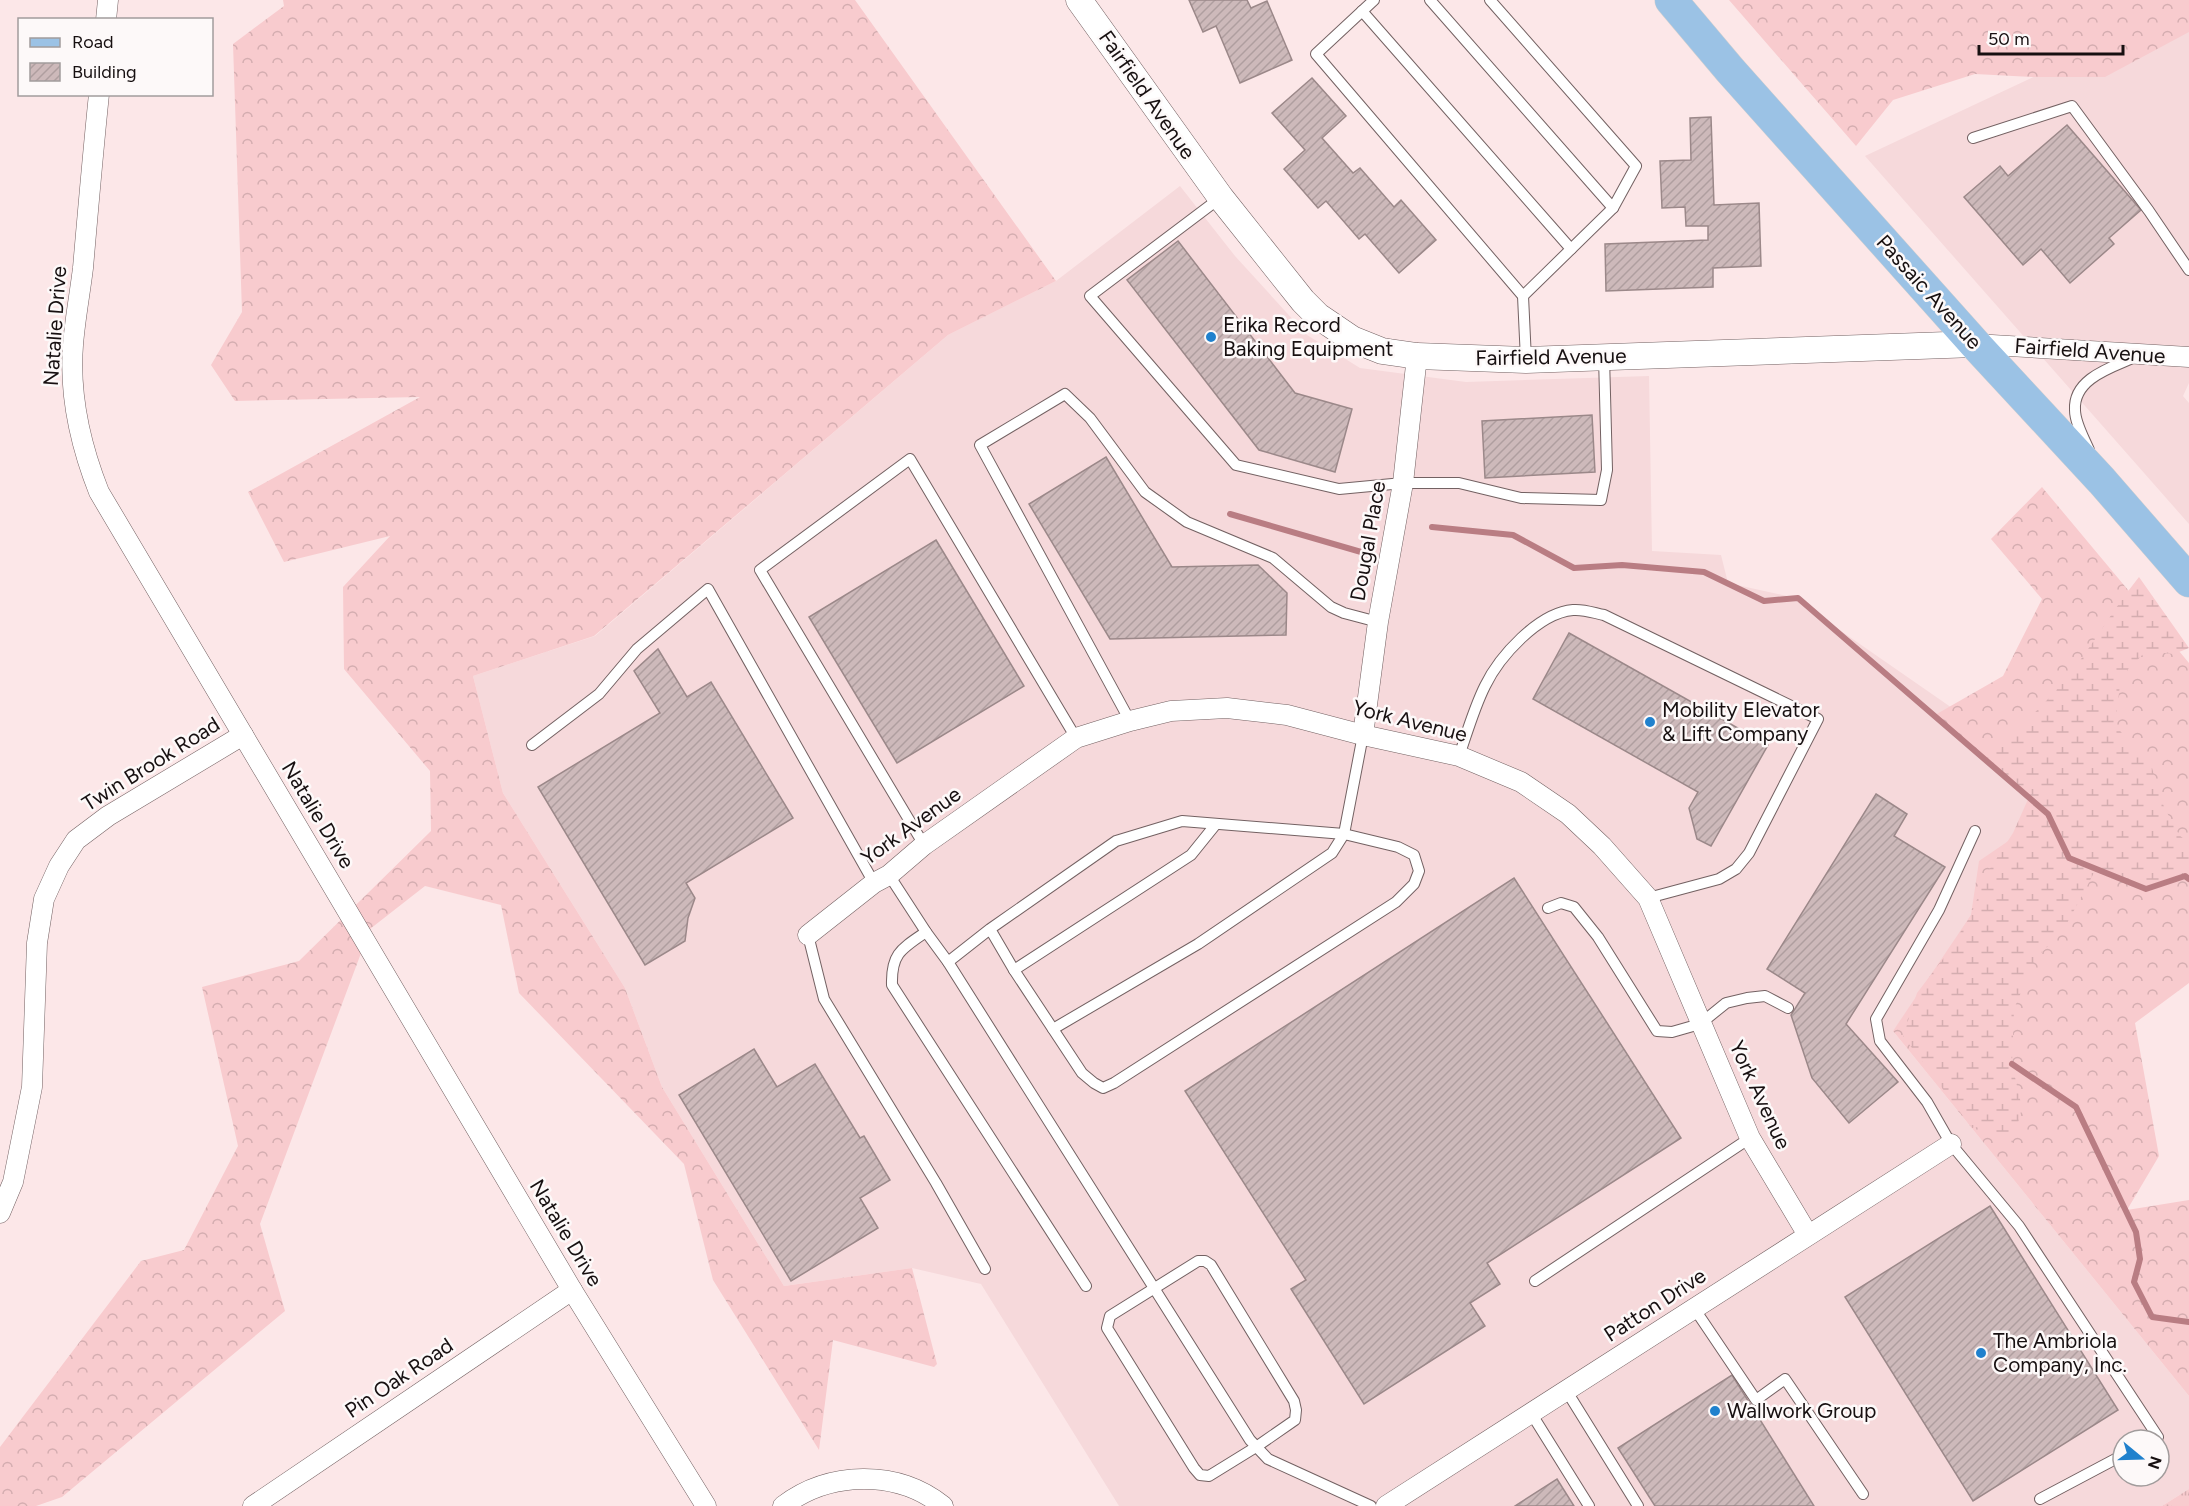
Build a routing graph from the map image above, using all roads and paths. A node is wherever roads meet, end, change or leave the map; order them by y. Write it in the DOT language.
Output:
graph roads {
  1 [pos="108,0"];
  2 [pos="1079,0"];
  3 [pos="1374,0"];
  4 [pos="1430,0"];
  5 [pos="1490,0"];
  6 [pos="1671,0"];
  7 [pos="1362,11"];
  8 [pos="106,18"];
  9 [pos="99,96"];
  10 [pos="1973,138"];
  11 [pos="1221,198"];
  12 [pos="1613,208"];
  13 [pos="1571,249"];
  14 [pos="2189,270"];
  15 [pos="1523,296"];
  16 [pos="1975,344"];
  17 [pos="2142,354"];
  18 [pos="1417,356"];
  19 [pos="1604,357"];
  20 [pos="2189,357"];
  21 [pos="1526,360"];
  22 [pos="2102,481"];
  23 [pos="1403,483"];
  24 [pos="2189,581"];
  25 [pos="1378,622"];
  26 [pos="1130,721"];
  27 [pos="243,735"];
  28 [pos="1363,735"];
  29 [pos="1076,738"];
  30 [pos="532,745"];
  31 [pos="1459,756"];
  32 [pos="1216,824"];
  33 [pos="1976,831"];
  34 [pos="1344,834"];
  35 [pos="924,845"];
  36 [pos="881,879"];
  37 [pos="1648,898"];
  38 [pos="1548,908"];
  39 [pos="990,929"];
  40 [pos="926,932"];
  41 [pos="808,935"];
  42 [pos="948,962"];
  43 [pos="1014,970"];
  44 [pos="1788,1008"];
  45 [pos="1700,1024"];
  46 [pos="1053,1029"];
  47 [pos="1750,1138"];
  48 [pos="1951,1144"];
  49 [pos="0,1213"];
  50 [pos="1808,1235"];
  51 [pos="986,1269"];
  52 [pos="1535,1281"];
  53 [pos="1086,1286"];
  54 [pos="1154,1288"];
  55 [pos="572,1290"];
  56 [pos="1694,1308"];
  57 [pos="1566,1390"];
  58 [pos="1531,1413"];
  59 [pos="2152,1428"];
  60 [pos="1257,1447"];
  61 [pos="2111,1461"];
  62 [pos="1863,1494"];
  63 [pos="2040,1499"];
  64 [pos="253,1506"];
  65 [pos="706,1506"];
  66 [pos="783,1506"];
  67 [pos="943,1506"];
  68 [pos="1371,1506"];
  69 [pos="1386,1506"];
  70 [pos="1589,1506"];
  71 [pos="1638,1506"];
  1 -- 8 [label="street"];
  2 -- 11 [label="street, Fairfield Avenue"];
  3 -- 7 [label="lane"];
  4 -- 12 [label="lane"];
  5 -- 12 [label="lane"];
  6 -- 16 [label="main road, Passaic Avenue"];
  7 -- 13 [label="lane"];
  7 -- 15 [label="lane"];
  9 -- 27 [label="street, Natalie Drive"];
  10 -- 14 [label="lane"];
  11 -- 18 [label="street, Fairfield Avenue"];
  11 -- 23 [label="lane"];
  12 -- 13 [label="lane"];
  13 -- 15 [label="lane"];
  15 -- 21 [label="lane"];
  16 -- 17 [label="street, Fairfield Avenue"];
  16 -- 19 [label="street, Fairfield Avenue"];
  16 -- 22 [label="main road, Passaic Avenue"];
  17 -- 20 [label="street, Fairfield Avenue"];
  17 -- 22 [label="lane"];
  18 -- 21 [label="street, Fairfield Avenue"];
  18 -- 23 [label="street, Dougal Place"];
  19 -- 21 [label="street, Fairfield Avenue"];
  19 -- 23 [label="lane"];
  22 -- 24 [label="main road, Passaic Avenue"];
  23 -- 25 [label="street, Dougal Place"];
  25 -- 26 [label="lane"];
  25 -- 28 [label="street, Dougal Place"];
  26 -- 28 [label="street, York Avenue"];
  26 -- 29 [label="street, York Avenue"];
  27 -- 49 [label="street, Twin Brook Road"];
  27 -- 55 [label="street, Natalie Drive"];
  28 -- 31 [label="street, York Avenue"];
  28 -- 34 [label="lane"];
  29 -- 35 [label="street, York Avenue"];
  29 -- 35 [label="lane"];
  30 -- 36 [label="lane"];
  31 -- 37 [label="street, York Avenue"];
  31 -- 37 [label="lane"];
  32 -- 34 [label="lane"];
  32 -- 39 [label="lane"];
  32 -- 43 [label="lane"];
  33 -- 48 [label="lane"];
  34 -- 46 [label="lane"];
  34 -- 46 [label="lane"];
  35 -- 36 [label="street, York Avenue"];
  36 -- 40 [label="lane"];
  36 -- 41 [label="street, York Avenue"];
  37 -- 45 [label="street, York Avenue"];
  38 -- 45 [label="lane"];
  39 -- 42 [label="lane"];
  39 -- 43 [label="lane"];
  40 -- 42 [label="lane"];
  40 -- 53 [label="lane"];
  41 -- 51 [label="lane"];
  42 -- 54 [label="lane"];
  43 -- 46 [label="lane"];
  44 -- 45 [label="lane"];
  45 -- 47 [label="street, York Avenue"];
  47 -- 50 [label="street, York Avenue"];
  47 -- 52 [label="lane"];
  48 -- 50 [label="street, Patton Drive"];
  48 -- 59 [label="lane"];
  50 -- 56 [label="street, Patton Drive"];
  54 -- 60 [label="lane"];
  54 -- 60 [label="lane"];
  54 -- 60 [label="lane"];
  55 -- 64 [label="street, Pin Oak Road"];
  55 -- 65 [label="street, Natalie Drive"];
  56 -- 57 [label="street, Patton Drive"];
  56 -- 62 [label="lane"];
  57 -- 58 [label="street, Patton Drive"];
  57 -- 71 [label="lane"];
  58 -- 69 [label="street, Patton Drive"];
  58 -- 70 [label="lane"];
  60 -- 68 [label="lane"];
  61 -- 63 [label="lane"];
  66 -- 67 [label="street"];
}
